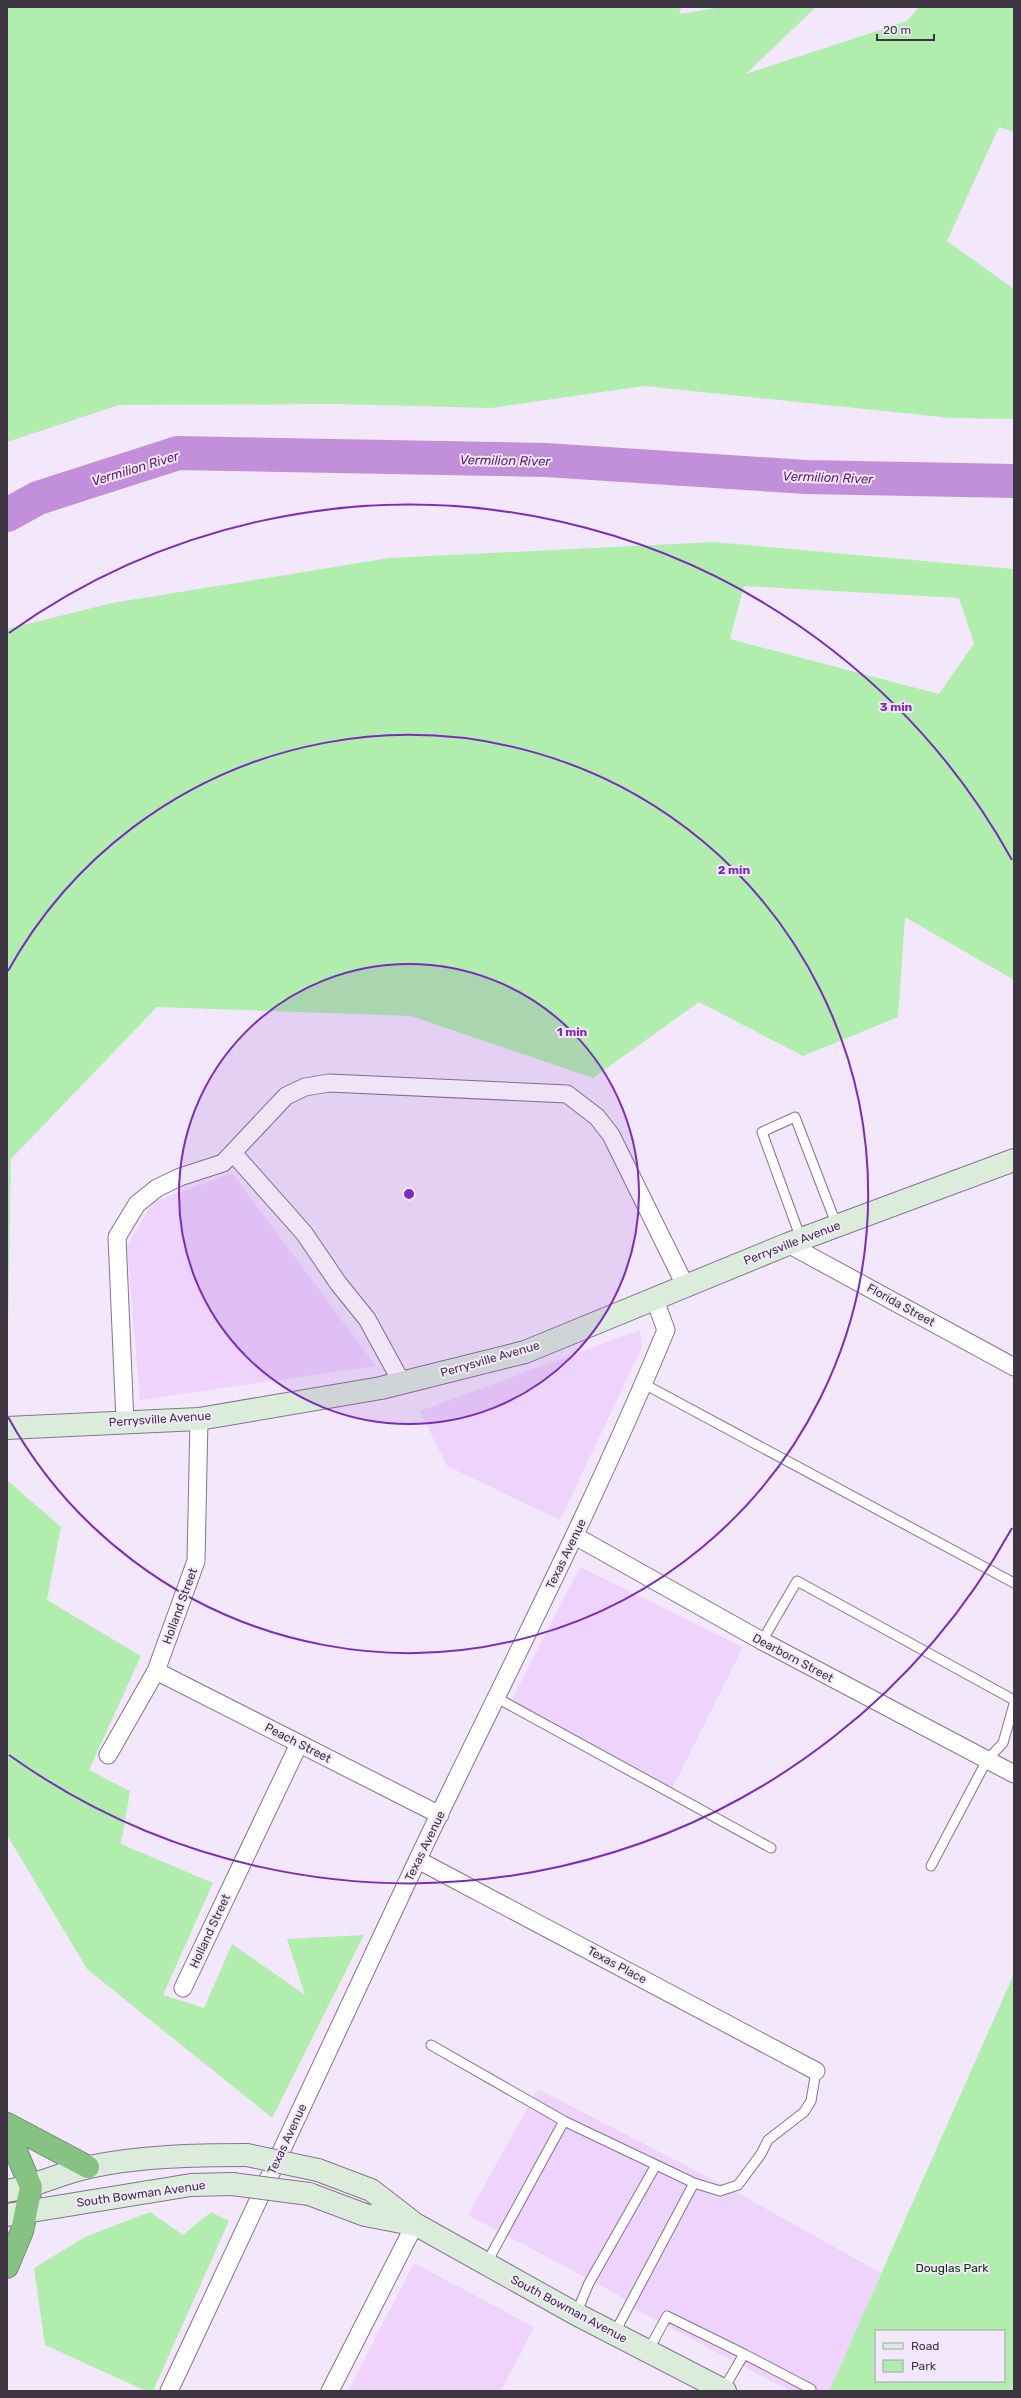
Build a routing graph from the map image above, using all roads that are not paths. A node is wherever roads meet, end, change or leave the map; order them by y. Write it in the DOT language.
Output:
graph roads {
  1 [pos="233,1153"];
  2 [pos="1014,1160"];
  3 [pos="837,1226"];
  4 [pos="794,1241"];
  5 [pos="686,1287"];
  6 [pos="655,1300"];
  7 [pos="1014,1367"];
  8 [pos="402,1382"];
  9 [pos="644,1384"];
  10 [pos="199,1419"];
  11 [pos="125,1422"];
  12 [pos="7,1428"];
  13 [pos="575,1536"];
  14 [pos="1014,1583"];
  15 [pos="762,1641"];
  16 [pos="156,1671"];
  17 [pos="497,1698"];
  18 [pos="1014,1700"];
  19 [pos="1014,1704"];
  20 [pos="299,1744"];
  21 [pos="108,1755"];
  22 [pos="987,1760"];
  23 [pos="1014,1774"];
  24 [pos="440,1815"];
  25 [pos="772,1848"];
  26 [pos="418,1860"];
  27 [pos="931,1866"];
  28 [pos="183,1988"];
  29 [pos="432,2045"];
  30 [pos="816,2071"];
  31 [pos="564,2121"];
  32 [pos="7,2124"];
  33 [pos="7,2130"];
  34 [pos="656,2165"];
  35 [pos="88,2167"];
  36 [pos="694,2183"];
  37 [pos="31,2187"];
  38 [pos="7,2191"];
  39 [pos="16,2214"];
  40 [pos="415,2224"];
  41 [pos="486,2264"];
  42 [pos="7,2268"];
  43 [pos="576,2314"];
  44 [pos="614,2334"];
  45 [pos="648,2351"];
  46 [pos="744,2354"];
  47 [pos="169,2391"];
  48 [pos="330,2391"];
  49 [pos="724,2391"];
  50 [pos="810,2391"];
  1 -- 5 [label="street"];
  1 -- 8 [label="street"];
  1 -- 11 [label="street"];
  2 -- 3 [label="main road, Perrysville Avenue"];
  3 -- 4 [label="main road, Perrysville Avenue"];
  3 -- 4 [label="lane"];
  4 -- 5 [label="main road, Perrysville Avenue"];
  4 -- 7 [label="street, Florida Street"];
  5 -- 6 [label="main road, Perrysville Avenue"];
  6 -- 8 [label="main road, Perrysville Avenue"];
  6 -- 9 [label="street, Texas Avenue"];
  8 -- 10 [label="main road, Perrysville Avenue"];
  9 -- 13 [label="street, Texas Avenue"];
  9 -- 14 [label="lane"];
  10 -- 11 [label="main road, Perrysville Avenue"];
  10 -- 16 [label="street, Holland Street"];
  11 -- 12 [label="main road, Perrysville Avenue"];
  13 -- 15 [label="street, Dearborn Street"];
  13 -- 17 [label="street, Texas Avenue"];
  15 -- 18 [label="lane"];
  15 -- 22 [label="street, Dearborn Street"];
  16 -- 20 [label="street, Peach Street"];
  16 -- 21 [label="street, Holland Street"];
  17 -- 24 [label="street, Texas Avenue"];
  17 -- 25 [label="lane"];
  19 -- 22 [label="lane"];
  20 -- 24 [label="street, Peach Street"];
  20 -- 28 [label="street, Holland Street"];
  22 -- 23 [label="street, Dearborn Street"];
  22 -- 27 [label="lane"];
  24 -- 26 [label="street, Texas Avenue"];
  26 -- 30 [label="street, Texas Place"];
  26 -- 47 [label="street, Texas Avenue"];
  29 -- 31 [label="lane"];
  30 -- 36 [label="lane"];
  31 -- 34 [label="lane"];
  31 -- 41 [label="lane"];
  32 -- 35 [label="highway"];
  33 -- 37 [label="highway"];
  34 -- 36 [label="lane"];
  34 -- 43 [label="lane"];
  35 -- 37 [label="main road, South Bowman Avenue"];
  35 -- 40 [label="main road, South Bowman Avenue, bridge"];
  36 -- 44 [label="lane"];
  37 -- 38 [label="main road, South Bowman Avenue"];
  37 -- 39 [label="highway"];
  39 -- 40 [label="main road, South Bowman Avenue, bridge"];
  39 -- 42 [label="highway"];
  40 -- 41 [label="main road, South Bowman Avenue"];
  40 -- 48 [label="street"];
  41 -- 43 [label="main road, South Bowman Avenue"];
  43 -- 44 [label="main road, South Bowman Avenue"];
  44 -- 45 [label="main road, South Bowman Avenue"];
  45 -- 46 [label="lane"];
  45 -- 49 [label="main road, South Bowman Avenue"];
  46 -- 49 [label="lane"];
  46 -- 50 [label="lane"];
}
